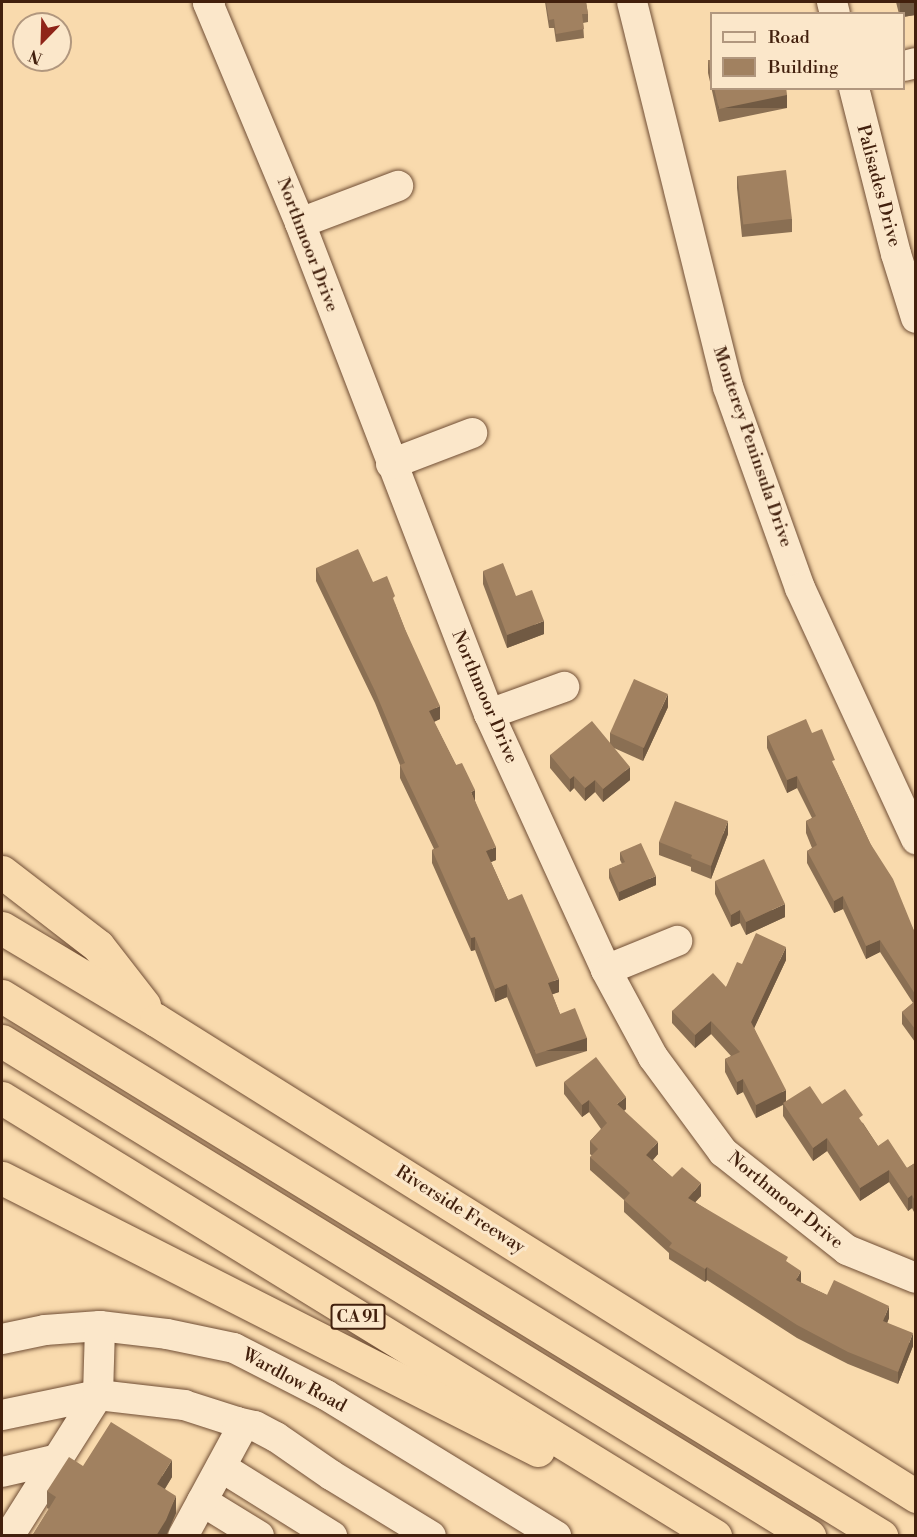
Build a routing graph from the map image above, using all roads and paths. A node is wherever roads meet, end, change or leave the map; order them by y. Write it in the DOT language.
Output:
graph roads {
  1 [pos="209,2"];
  2 [pos="632,2"];
  3 [pos="855,90"];
  4 [pos="398,186"];
  5 [pos="300,223"];
  6 [pos="906,251"];
  7 [pos="915,318"];
  8 [pos="472,433"];
  9 [pos="391,464"];
  10 [pos="564,687"];
  11 [pos="489,714"];
  12 [pos="915,839"];
  13 [pos="2,872"];
  14 [pos="2,928"];
  15 [pos="677,941"];
  16 [pos="606,970"];
  17 [pos="2,996"];
  18 [pos="156,1020"];
  19 [pos="2,1041"];
  20 [pos="2,1098"];
  21 [pos="2,1178"];
  22 [pos="915,1278"];
  23 [pos="100,1326"];
  24 [pos="2,1339"];
  25 [pos="99,1395"];
  26 [pos="2,1415"];
  27 [pos="237,1422"];
  28 [pos="58,1459"];
  29 [pos="220,1467"];
  30 [pos="2,1472"];
  31 [pos="915,1496"];
  32 [pos="202,1501"];
  33 [pos="538,1531"];
  34 [pos="9,1536"];
  35 [pos="183,1536"];
  36 [pos="259,1536"];
  37 [pos="332,1536"];
  38 [pos="431,1536"];
  39 [pos="704,1536"];
  40 [pos="715,1536"];
  41 [pos="808,1536"];
  42 [pos="881,1536"];
  1 -- 5 [label="street, Northmoor Drive"];
  2 -- 12 [label="street, Monterey Peninsula Drive"];
  3 -- 6 [label="street, Palisades Drive"];
  4 -- 5 [label="street"];
  5 -- 9 [label="street, Northmoor Drive"];
  6 -- 7 [label="street, Palisades Drive"];
  8 -- 9 [label="street"];
  9 -- 11 [label="street, Northmoor Drive"];
  10 -- 11 [label="street"];
  11 -- 16 [label="street, Northmoor Drive"];
  13 -- 18 [label="highway"];
  14 -- 18 [label="highway, Riverside Freeway"];
  15 -- 16 [label="street"];
  16 -- 22 [label="street, Northmoor Drive"];
  17 -- 42 [label="highway"];
  18 -- 31 [label="highway, Riverside Freeway"];
  19 -- 41 [label="highway"];
  20 -- 40 [label="highway, CA 91"];
  21 -- 39 [label="highway"];
  23 -- 24 [label="street, Wardlow Road"];
  23 -- 25 [label="street"];
  23 -- 33 [label="street, Wardlow Road"];
  25 -- 26 [label="street"];
  25 -- 27 [label="street"];
  25 -- 28 [label="street"];
  27 -- 29 [label="street"];
  27 -- 38 [label="street"];
  28 -- 30 [label="street"];
  28 -- 34 [label="street"];
  29 -- 32 [label="street"];
  29 -- 37 [label="street"];
  32 -- 35 [label="street"];
  32 -- 36 [label="street"];
}
